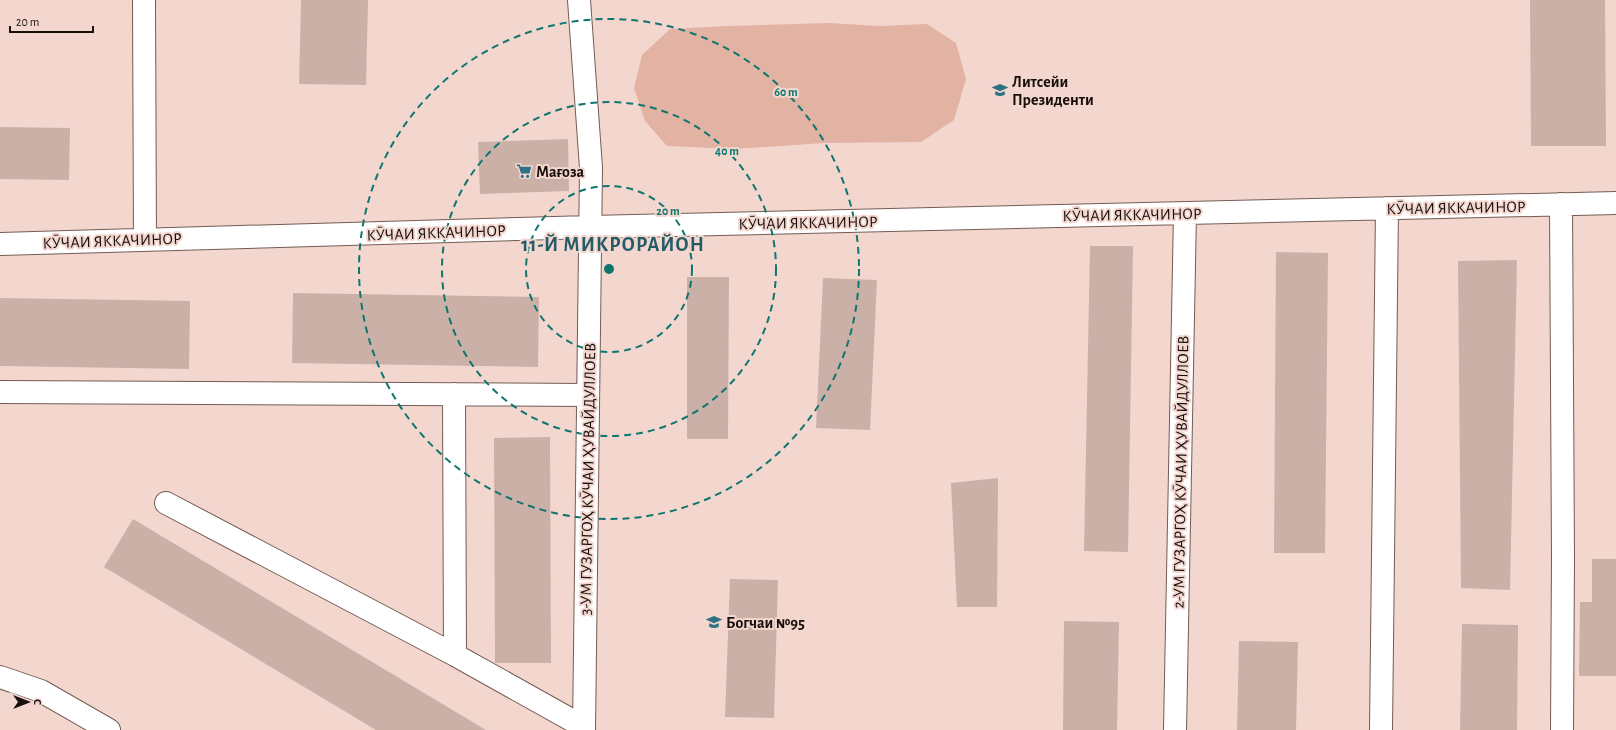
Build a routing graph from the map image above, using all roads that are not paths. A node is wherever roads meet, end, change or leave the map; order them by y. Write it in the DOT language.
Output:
graph roads {
  1 [pos="144,0"];
  2 [pos="579,0"];
  3 [pos="1616,203"];
  4 [pos="1561,204"];
  5 [pos="1387,208"];
  6 [pos="1185,213"];
  7 [pos="590,227"];
  8 [pos="145,240"];
  9 [pos="0,244"];
  10 [pos="0,392"];
  11 [pos="454,394"];
  12 [pos="588,395"];
  13 [pos="166,503"];
  14 [pos="455,655"];
  15 [pos="0,677"];
  16 [pos="584,728"];
  17 [pos="109,730"];
  18 [pos="1175,730"];
  19 [pos="1381,730"];
  20 [pos="1562,730"];
  1 -- 8 [label="street"];
  2 -- 7 [label="street, 3-УМ ГУЗАРГОҲ КӮЧАИ ҲУВАЙДУЛЛОЕВ"];
  3 -- 4 [label="street, КӮЧАИ ЯККАЧИНОР"];
  4 -- 5 [label="street, КӮЧАИ ЯККАЧИНОР"];
  4 -- 20 [label="street"];
  5 -- 6 [label="street, КӮЧАИ ЯККАЧИНОР"];
  5 -- 19 [label="street"];
  6 -- 7 [label="street, КӮЧАИ ЯККАЧИНОР"];
  6 -- 18 [label="street, 2-УМ ГУЗАРГОҲ КӮЧАИ ҲУВАЙДУЛЛОЕВ"];
  7 -- 8 [label="street, КӮЧАИ ЯККАЧИНОР"];
  7 -- 12 [label="street, 3-УМ ГУЗАРГОҲ КӮЧАИ ҲУВАЙДУЛЛОЕВ"];
  8 -- 9 [label="street, КӮЧАИ ЯККАЧИНОР"];
  10 -- 11 [label="street"];
  11 -- 12 [label="street"];
  11 -- 14 [label="street"];
  12 -- 16 [label="street, 3-УМ ГУЗАРГОҲ КӮЧАИ ҲУВАЙДУЛЛОЕВ"];
  13 -- 14 [label="street"];
  14 -- 16 [label="street"];
  15 -- 17 [label="street"];
}
